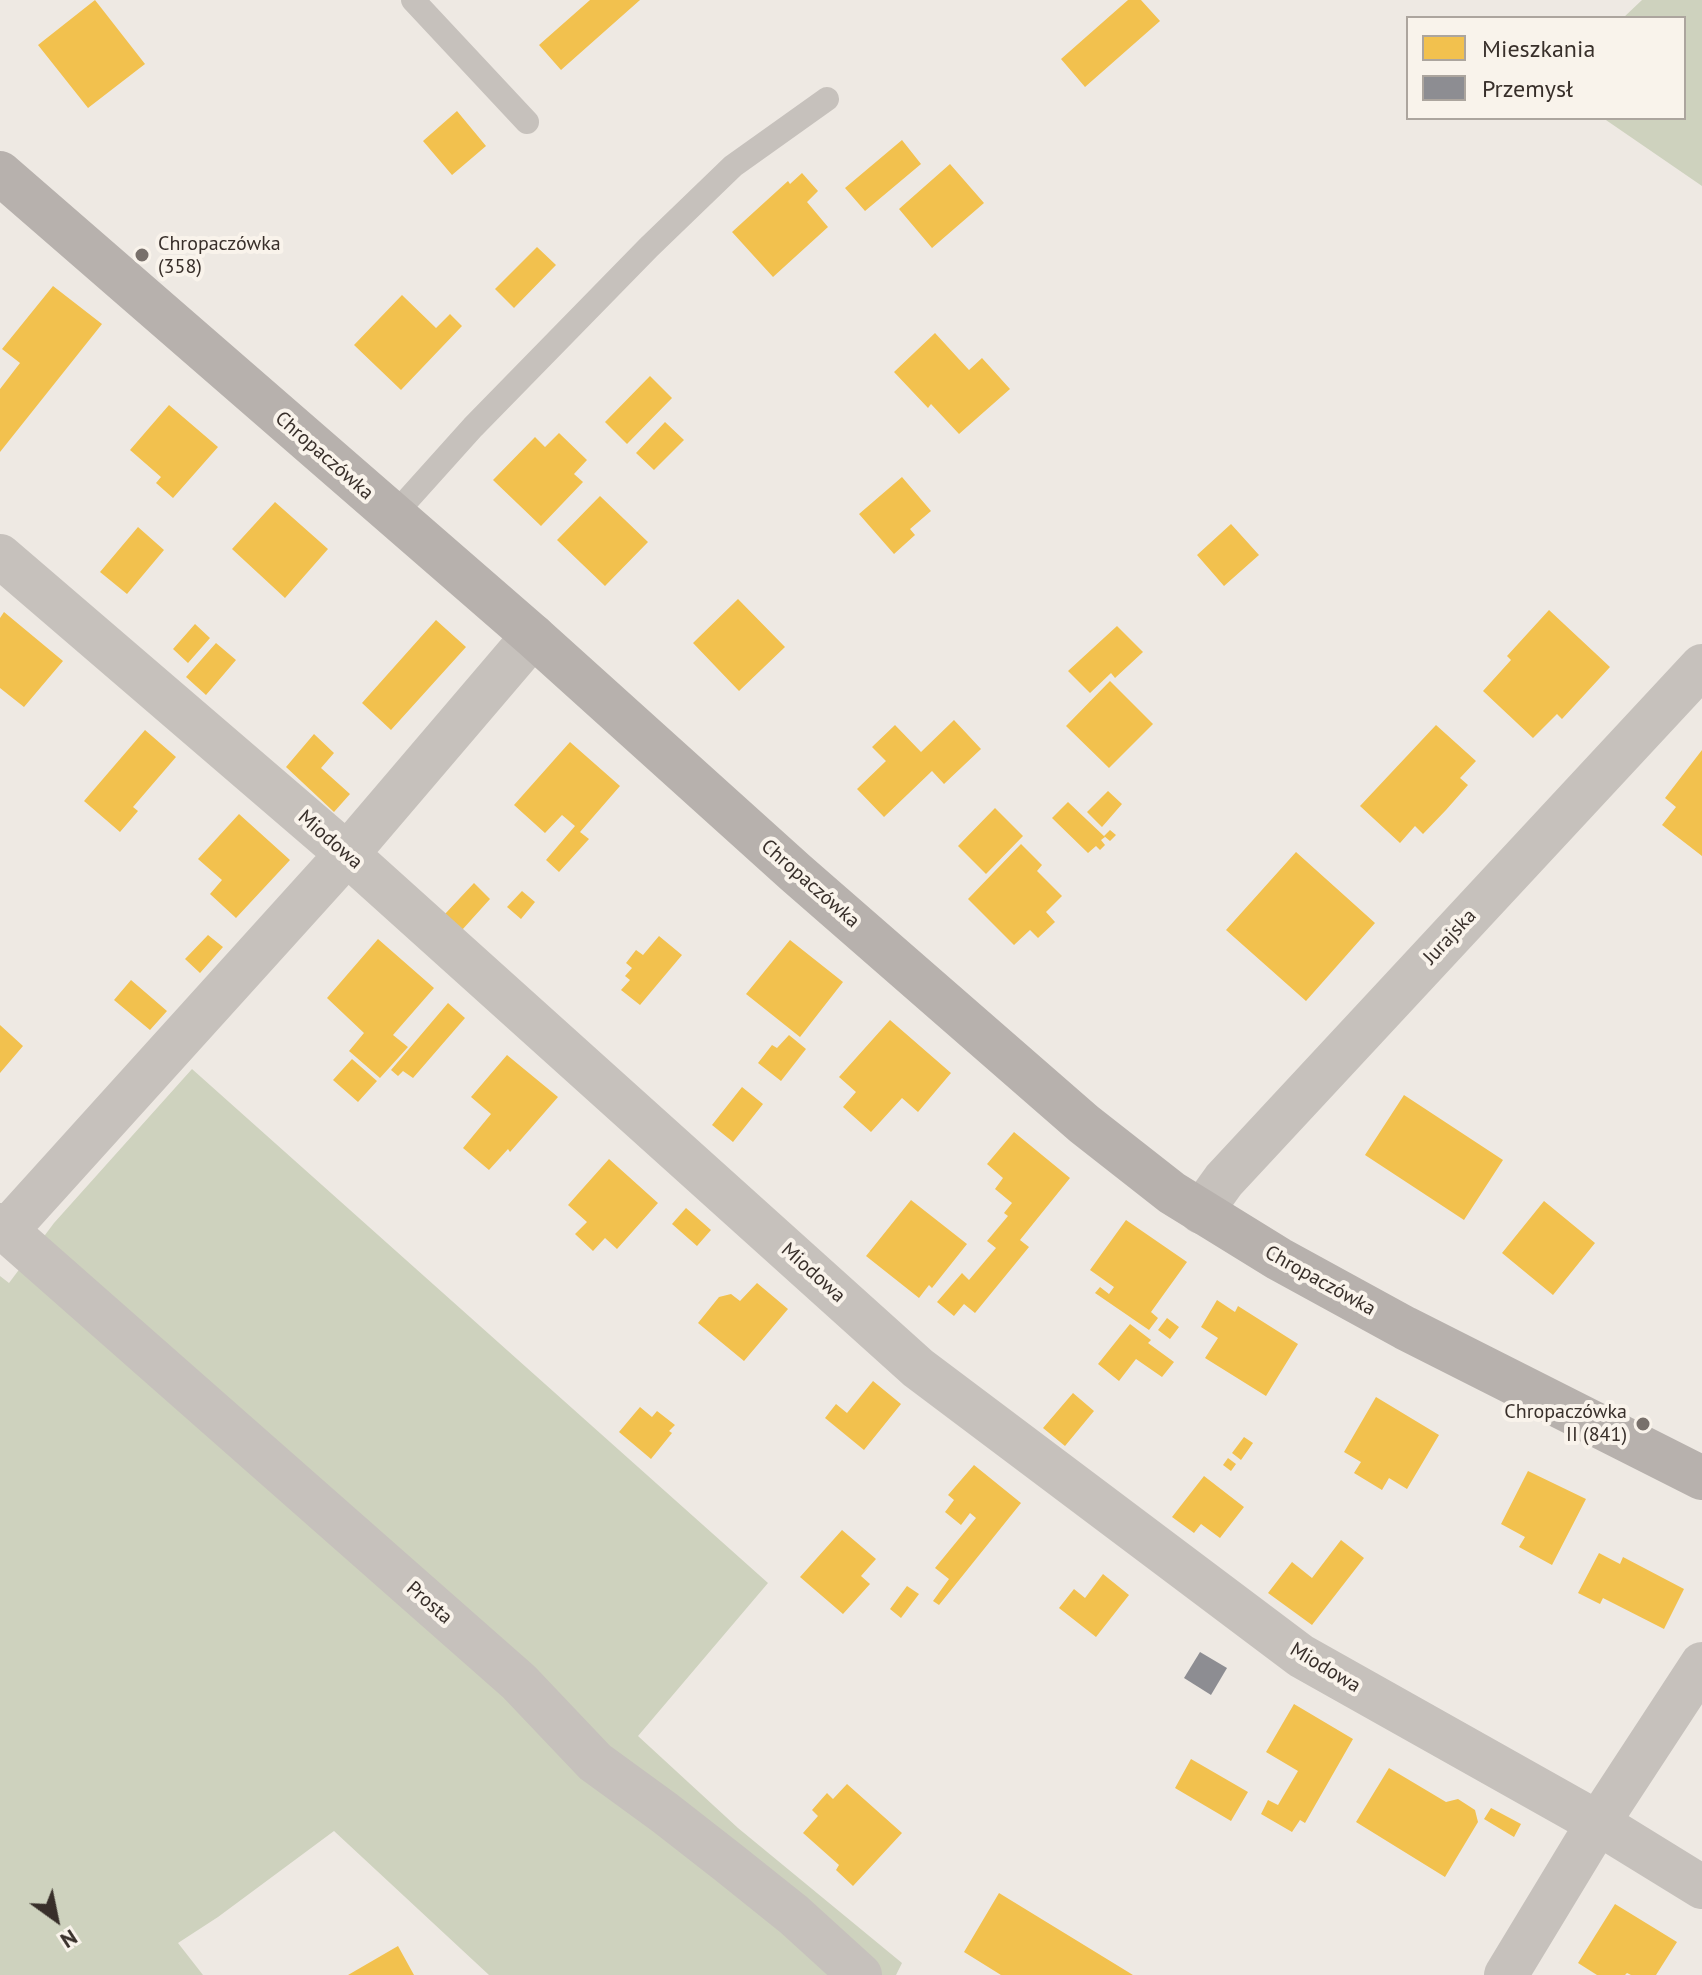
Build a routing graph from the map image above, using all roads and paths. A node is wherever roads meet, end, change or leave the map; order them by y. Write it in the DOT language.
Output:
graph roads {
  1 [pos="413,0"];
  2 [pos="827,99"];
  3 [pos="527,122"];
  4 [pos="0,173"];
  5 [pos="393,516"];
  6 [pos="0,556"];
  7 [pos="533,636"];
  8 [pos="1702,666"];
  9 [pos="347,854"];
  10 [pos="1201,1212"];
  11 [pos="3,1228"];
  12 [pos="1702,1478"];
  13 [pos="1702,1664"];
  14 [pos="1598,1823"];
  15 [pos="1702,1887"];
  16 [pos="860,1975"];
  17 [pos="1506,1975"];
  1 -- 3 [label="lane"];
  2 -- 5 [label="lane"];
  4 -- 5 [label="street, Chropaczówka"];
  5 -- 7 [label="street, Chropaczówka"];
  6 -- 9 [label="street, Miodowa"];
  7 -- 9 [label="street"];
  7 -- 10 [label="street, Chropaczówka"];
  8 -- 10 [label="street, Jurajska"];
  9 -- 11 [label="street"];
  9 -- 14 [label="street, Miodowa"];
  10 -- 12 [label="street, Chropaczówka"];
  11 -- 16 [label="street, Prosta"];
  13 -- 14 [label="street"];
  14 -- 15 [label="street, Miodowa"];
  14 -- 17 [label="street"];
}
